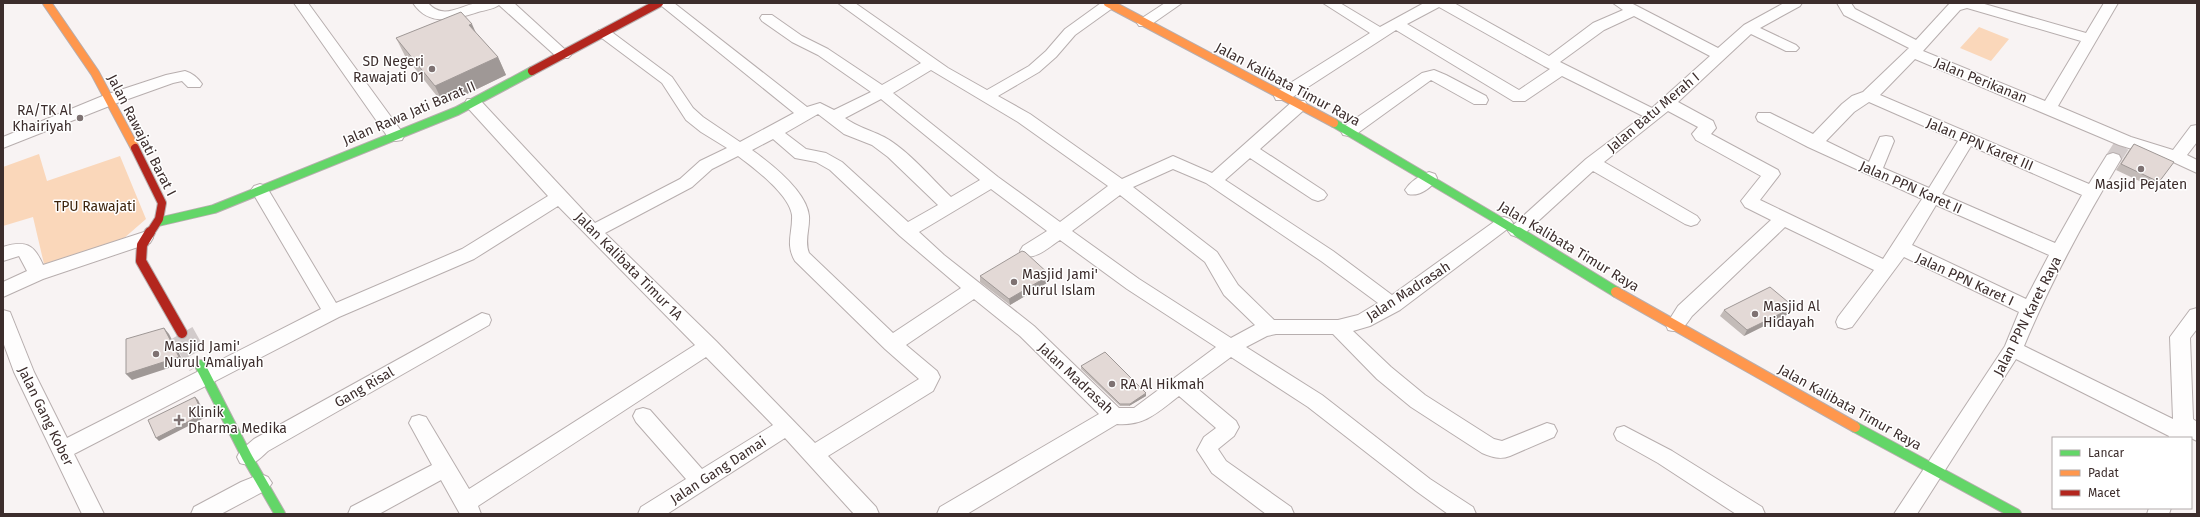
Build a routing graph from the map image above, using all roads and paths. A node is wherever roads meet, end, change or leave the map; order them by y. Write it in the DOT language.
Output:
graph roads {
  1 [pos="47,3"];
  2 [pos="301,3"];
  3 [pos="420,3"];
  4 [pos="493,3"];
  5 [pos="505,3"];
  6 [pos="659,3"];
  7 [pos="665,3"];
  8 [pos="845,3"];
  9 [pos="1108,3"];
  10 [pos="1175,3"];
  11 [pos="1330,3"];
  12 [pos="1435,3"];
  13 [pos="1443,3"];
  14 [pos="1620,3"];
  15 [pos="1795,3"];
  16 [pos="1844,3"];
  17 [pos="2111,3"];
  18 [pos="1634,11"];
  19 [pos="767,18"];
  20 [pos="1144,23"];
  21 [pos="1396,24"];
  22 [pos="1749,28"];
  23 [pos="604,33"];
  24 [pos="1380,33"];
  25 [pos="2090,39"];
  26 [pos="1791,48"];
  27 [pos="1916,50"];
  28 [pos="1720,54"];
  29 [pos="562,55"];
  30 [pos="931,63"];
  31 [pos="1555,66"];
  32 [pos="194,84"];
  33 [pos="882,92"];
  34 [pos="987,96"];
  35 [pos="1282,96"];
  36 [pos="1869,96"];
  37 [pos="111,99"];
  38 [pos="1480,100"];
  39 [pos="473,103"];
  40 [pos="1667,103"];
  41 [pos="1299,105"];
  42 [pos="2049,108"];
  43 [pos="804,113"];
  44 [pos="1654,115"];
  45 [pos="834,117"];
  46 [pos="1764,117"];
  47 [pos="2197,130"];
  48 [pos="1349,131"];
  49 [pos="774,132"];
  50 [pos="396,136"];
  51 [pos="1968,139"];
  52 [pos="1886,140"];
  53 [pos="3,143"];
  54 [pos="1814,143"];
  55 [pos="2120,148"];
  56 [pos="740,149"];
  57 [pos="1248,149"];
  58 [pos="2177,157"];
  59 [pos="1592,163"];
  60 [pos="2197,167"];
  61 [pos="1874,171"];
  62 [pos="1429,178"];
  63 [pos="1212,179"];
  64 [pos="992,181"];
  65 [pos="1120,187"];
  66 [pos="260,190"];
  67 [pos="1414,190"];
  68 [pos="2092,192"];
  69 [pos="1318,195"];
  70 [pos="559,197"];
  71 [pos="1932,198"];
  72 [pos="949,206"];
  73 [pos="1783,219"];
  74 [pos="1690,220"];
  75 [pos="158,222"];
  76 [pos="1510,227"];
  77 [pos="594,231"];
  78 [pos="906,232"];
  79 [pos="1060,232"];
  80 [pos="144,238"];
  81 [pos="1901,248"];
  82 [pos="1029,251"];
  83 [pos="2060,252"];
  84 [pos="3,254"];
  85 [pos="1885,268"];
  86 [pos="37,274"];
  87 [pos="974,289"];
  88 [pos="3,290"];
  89 [pos="1393,305"];
  90 [pos="2030,309"];
  91 [pos="332,312"];
  92 [pos="2197,315"];
  93 [pos="3,317"];
  94 [pos="482,320"];
  95 [pos="1845,322"];
  96 [pos="1675,325"];
  97 [pos="1338,327"];
  98 [pos="1270,328"];
  99 [pos="182,333"];
  100 [pos="892,344"];
  101 [pos="709,346"];
  102 [pos="1232,346"];
  103 [pos="2013,349"];
  104 [pos="204,371"];
  105 [pos="1179,385"];
  106 [pos="643,416"];
  107 [pos="1114,416"];
  108 [pos="418,423"];
  109 [pos="787,426"];
  110 [pos="1547,431"];
  111 [pos="2184,432"];
  112 [pos="1624,434"];
  113 [pos="63,450"];
  114 [pos="812,454"];
  115 [pos="247,457"];
  116 [pos="445,468"];
  117 [pos="1935,470"];
  118 [pos="700,481"];
  119 [pos="261,483"];
  120 [pos="468,510"];
  121 [pos="93,514"];
  122 [pos="202,514"];
  123 [pos="280,514"];
  124 [pos="359,514"];
  125 [pos="650,514"];
  126 [pos="868,514"];
  127 [pos="948,514"];
  128 [pos="1283,514"];
  129 [pos="1465,514"];
  130 [pos="1754,514"];
  131 [pos="1905,514"];
  132 [pos="2016,514"];
  1 -- 37 [label="street, Jalan Rawajati Barat I"];
  2 -- 50 [label="street"];
  3 -- 4 [label="street"];
  5 -- 29 [label="street"];
  6 -- 23 [label="street, Jalan Rawa Jati Barat II"];
  7 -- 43 [label="street"];
  8 -- 30 [label="street"];
  9 -- 20 [label="street, Jalan Kalibata Timur Raya"];
  9 -- 34 [label="street"];
  10 -- 20 [label="street"];
  11 -- 24 [label="street"];
  12 -- 21 [label="street"];
  13 -- 31 [label="street"];
  14 -- 18 [label="street"];
  15 -- 22 [label="street, Jalan Batu Merah I"];
  16 -- 27 [label="street, Jalan Perikanan"];
  17 -- 25 [label="street"];
  18 -- 28 [label="street"];
  18 -- 31 [label="street"];
  19 -- 33 [label="street"];
  20 -- 35 [label="street, Jalan Kalibata Timur Raya"];
  21 -- 24 [label="street"];
  21 -- 31 [label="street"];
  22 -- 26 [label="street"];
  22 -- 28 [label="street, Jalan Batu Merah I"];
  23 -- 29 [label="street, Jalan Rawa Jati Barat II"];
  23 -- 56 [label="street"];
  24 -- 35 [label="street"];
  25 -- 27 [label="street"];
  25 -- 42 [label="street"];
  27 -- 36 [label="street"];
  27 -- 42 [label="street, Jalan Perikanan"];
  28 -- 40 [label="street, Jalan Batu Merah I"];
  29 -- 39 [label="street, Jalan Rawa Jati Barat II"];
  30 -- 33 [label="street"];
  30 -- 34 [label="street"];
  31 -- 44 [label="street"];
  32 -- 37 [label="street"];
  33 -- 45 [label="street"];
  33 -- 64 [label="street"];
  34 -- 65 [label="street"];
  35 -- 41 [label="street, Jalan Kalibata Timur Raya"];
  36 -- 51 [label="street, Jalan PPN Karet III"];
  36 -- 54 [label="street"];
  37 -- 53 [label="street"];
  37 -- 75 [label="street, Jalan Rawajati Barat I"];
  38 -- 48 [label="street"];
  39 -- 50 [label="street, Jalan Rawa Jati Barat II"];
  39 -- 70 [label="street, Jalan Kalibata Timur 1A"];
  40 -- 44 [label="street, Jalan Batu Merah I"];
  40 -- 73 [label="street"];
  41 -- 48 [label="street, Jalan Kalibata Timur Raya"];
  41 -- 57 [label="street"];
  42 -- 55 [label="street, Jalan Perikanan"];
  43 -- 45 [label="street"];
  43 -- 49 [label="street"];
  44 -- 59 [label="street, Jalan Batu Merah I"];
  45 -- 72 [label="street"];
  46 -- 54 [label="street, Jalan PPN Karet II"];
  47 -- 58 [label="street"];
  48 -- 62 [label="street, Jalan Kalibata Timur Raya"];
  49 -- 56 [label="street"];
  49 -- 78 [label="street, Jalan Madrasah"];
  50 -- 66 [label="street, Jalan Rawa Jati Barat II"];
  51 -- 68 [label="street, Jalan PPN Karet III"];
  51 -- 71 [label="street"];
  52 -- 61 [label="street"];
  54 -- 61 [label="street, Jalan PPN Karet II"];
  55 -- 58 [label="street, Jalan Perikanan"];
  55 -- 68 [label="street, Jalan PPN Karet Raya"];
  56 -- 77 [label="street"];
  56 -- 100 [label="street"];
  57 -- 63 [label="street"];
  57 -- 69 [label="street"];
  58 -- 60 [label="street, Jalan Perikanan"];
  59 -- 74 [label="street"];
  59 -- 76 [label="street, Jalan Batu Merah I"];
  61 -- 71 [label="street, Jalan PPN Karet II"];
  62 -- 67 [label="street"];
  62 -- 76 [label="street, Jalan Kalibata Timur Raya"];
  63 -- 65 [label="street"];
  63 -- 89 [label="street"];
  64 -- 72 [label="street"];
  64 -- 79 [label="street"];
  65 -- 79 [label="street"];
  65 -- 98 [label="street"];
  66 -- 75 [label="street, Jalan Rawa Jati Barat II"];
  66 -- 91 [label="street"];
  68 -- 83 [label="street, Jalan PPN Karet Raya"];
  70 -- 77 [label="street, Jalan Kalibata Timur 1A"];
  70 -- 91 [label="street"];
  71 -- 81 [label="street"];
  71 -- 83 [label="street, Jalan PPN Karet II"];
  72 -- 78 [label="street"];
  73 -- 85 [label="street"];
  73 -- 96 [label="street"];
  75 -- 80 [label="street"];
  76 -- 89 [label="street, Jalan Madrasah"];
  76 -- 96 [label="street, Jalan Kalibata Timur Raya"];
  77 -- 101 [label="street, Jalan Kalibata Timur 1A"];
  78 -- 87 [label="street, Jalan Madrasah"];
  79 -- 82 [label="street"];
  79 -- 102 [label="street"];
  80 -- 86 [label="street"];
  80 -- 99 [label="street"];
  81 -- 85 [label="street"];
  81 -- 90 [label="street, Jalan PPN Karet I"];
  83 -- 90 [label="street, Jalan PPN Karet Raya"];
  84 -- 86 [label="street"];
  85 -- 95 [label="street"];
  86 -- 88 [label="street"];
  87 -- 100 [label="street"];
  87 -- 107 [label="street, Jalan Madrasah"];
  89 -- 97 [label="street, Jalan Madrasah"];
  90 -- 103 [label="street, Jalan PPN Karet Raya"];
  91 -- 104 [label="street"];
  92 -- 111 [label="street"];
  93 -- 113 [label="street, Jalan Gang Kober"];
  94 -- 115 [label="street, Gang Risal"];
  96 -- 117 [label="street, Jalan Kalibata Timur Raya"];
  97 -- 98 [label="street, Jalan Madrasah"];
  97 -- 110 [label="street"];
  98 -- 102 [label="street, Jalan Madrasah"];
  100 -- 114 [label="street"];
  101 -- 109 [label="street, Jalan Kalibata Timur 1A"];
  101 -- 120 [label="street"];
  102 -- 105 [label="street, Jalan Madrasah"];
  102 -- 129 [label="street"];
  103 -- 111 [label="street"];
  103 -- 117 [label="street, Jalan PPN Karet Raya"];
  104 -- 113 [label="street"];
  104 -- 115 [label="street"];
  105 -- 107 [label="street, Jalan Madrasah"];
  105 -- 128 [label="street"];
  106 -- 118 [label="street"];
  107 -- 127 [label="street"];
  108 -- 116 [label="street"];
  109 -- 114 [label="street, Jalan Kalibata Timur 1A"];
  109 -- 118 [label="street, Jalan Gang Damai"];
  112 -- 130 [label="street"];
  113 -- 121 [label="street, Jalan Gang Kober"];
  114 -- 126 [label="street, Jalan Kalibata Timur 1A"];
  115 -- 119 [label="street"];
  116 -- 120 [label="street"];
  116 -- 124 [label="street"];
  117 -- 131 [label="street, Jalan PPN Karet Raya"];
  117 -- 132 [label="street, Jalan Kalibata Timur Raya"];
  118 -- 125 [label="street, Jalan Gang Damai"];
  119 -- 122 [label="street"];
  119 -- 123 [label="street"];
}
